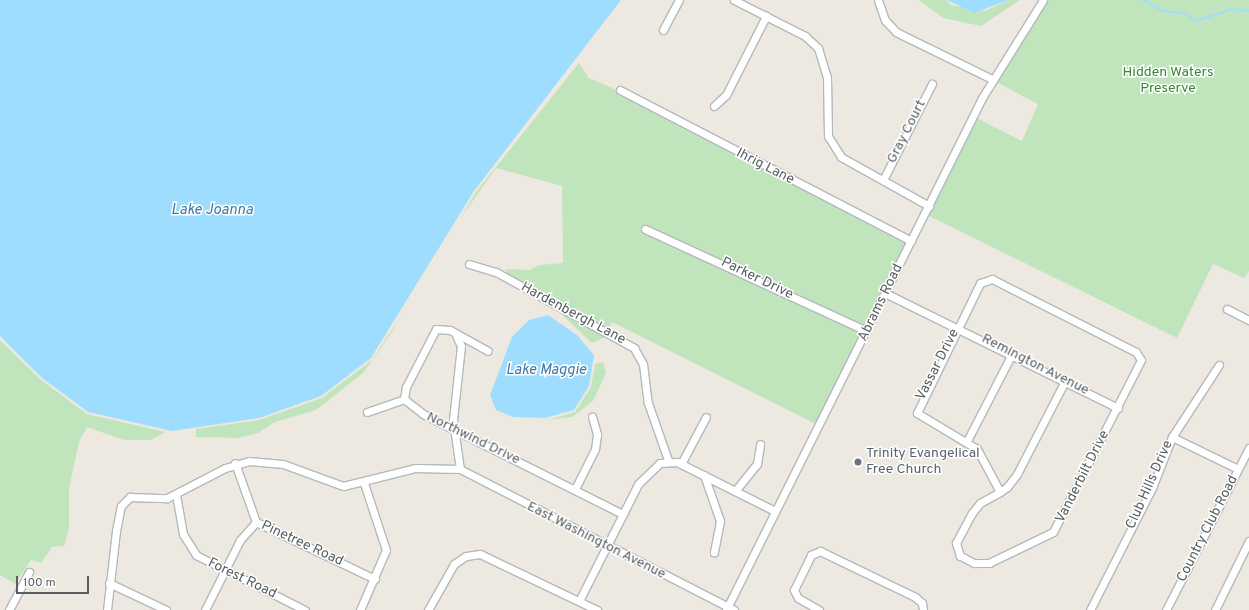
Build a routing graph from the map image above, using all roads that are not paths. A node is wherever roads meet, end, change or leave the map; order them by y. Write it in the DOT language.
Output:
graph roads {
  1 [pos="679,0"];
  2 [pos="734,0"];
  3 [pos="878,0"];
  4 [pos="1043,0"];
  5 [pos="766,16"];
  6 [pos="663,30"];
  7 [pos="992,79"];
  8 [pos="932,84"];
  9 [pos="620,90"];
  10 [pos="714,106"];
  11 [pos="883,180"];
  12 [pos="929,206"];
  13 [pos="645,229"];
  14 [pos="911,241"];
  15 [pos="469,264"];
  16 [pos="987,279"];
  17 [pos="885,293"];
  18 [pos="1227,309"];
  19 [pos="1249,320"];
  20 [pos="958,327"];
  21 [pos="867,331"];
  22 [pos="456,335"];
  23 [pos="488,352"];
  24 [pos="1012,354"];
  25 [pos="1219,365"];
  26 [pos="1065,381"];
  27 [pos="404,399"];
  28 [pos="1118,408"];
  29 [pos="367,412"];
  30 [pos="706,416"];
  31 [pos="592,417"];
  32 [pos="455,429"];
  33 [pos="1172,437"];
  34 [pos="967,441"];
  35 [pos="760,444"];
  36 [pos="1249,448"];
  37 [pos="668,460"];
  38 [pos="235,464"];
  39 [pos="681,464"];
  40 [pos="1238,469"];
  41 [pos="460,470"];
  42 [pos="704,475"];
  43 [pos="364,483"];
  44 [pos="575,489"];
  45 [pos="735,491"];
  46 [pos="1000,492"];
  47 [pos="176,494"];
  48 [pos="775,511"];
  49 [pos="623,514"];
  50 [pos="256,522"];
  51 [pos="1249,541"];
  52 [pos="606,547"];
  53 [pos="714,552"];
  54 [pos="225,570"];
  55 [pos="29,572"];
  56 [pos="375,579"];
  57 [pos="109,583"];
  58 [pos="579,601"];
  59 [pos="729,609"];
  60 [pos="9,610"];
  61 [pos="106,610"];
  62 [pos="166,610"];
  63 [pos="205,610"];
  64 [pos="304,610"];
  65 [pos="360,610"];
  66 [pos="428,610"];
  67 [pos="597,610"];
  68 [pos="819,610"];
  69 [pos="923,610"];
  70 [pos="1090,610"];
  71 [pos="1166,610"];
  72 [pos="1214,610"];
  1 -- 6 [label="street"];
  2 -- 5 [label="street"];
  3 -- 7 [label="street"];
  4 -- 7 [label="street, Abrams Road"];
  5 -- 10 [label="street"];
  5 -- 11 [label="street"];
  7 -- 12 [label="street, Abrams Road"];
  8 -- 11 [label="street, Gray Court"];
  9 -- 14 [label="street, Ihrig Lane"];
  11 -- 12 [label="street"];
  12 -- 14 [label="street, Abrams Road"];
  13 -- 21 [label="street, Parker Drive"];
  14 -- 17 [label="street, Abrams Road"];
  15 -- 37 [label="street, Hardenbergh Lane"];
  16 -- 20 [label="street, Vassar Drive"];
  16 -- 28 [label="street, Vanderbilt Drive"];
  17 -- 20 [label="street, Remington Avenue"];
  17 -- 21 [label="street, Abrams Road"];
  18 -- 19 [label="street"];
  20 -- 24 [label="street, Remington Avenue"];
  20 -- 34 [label="street, Vassar Drive"];
  21 -- 48 [label="street, Abrams Road"];
  22 -- 23 [label="street"];
  22 -- 27 [label="street"];
  22 -- 32 [label="street"];
  24 -- 26 [label="street, Remington Avenue"];
  24 -- 34 [label="street"];
  25 -- 33 [label="street, Club Hills Drive"];
  26 -- 28 [label="street, Remington Avenue"];
  26 -- 46 [label="street, Vanderbilt Drive"];
  27 -- 29 [label="street"];
  27 -- 32 [label="street, Northwind Drive"];
  28 -- 46 [label="street, Vanderbilt Drive"];
  30 -- 39 [label="street"];
  31 -- 44 [label="street"];
  32 -- 41 [label="street"];
  32 -- 44 [label="street, Northwind Drive"];
  33 -- 40 [label="street"];
  33 -- 70 [label="street, Club Hills Drive"];
  34 -- 46 [label="street, Vassar Drive"];
  35 -- 45 [label="street"];
  36 -- 40 [label="street, Country Club Road"];
  37 -- 39 [label="street"];
  37 -- 49 [label="street"];
  38 -- 43 [label="street"];
  38 -- 47 [label="street"];
  38 -- 50 [label="street"];
  39 -- 42 [label="street"];
  40 -- 71 [label="street, Country Club Road"];
  41 -- 43 [label="street"];
  41 -- 52 [label="street, East Washington Avenue"];
  42 -- 45 [label="street"];
  42 -- 53 [label="street"];
  43 -- 56 [label="street"];
  44 -- 49 [label="street, Northwind Drive"];
  45 -- 48 [label="street"];
  47 -- 54 [label="street, Forest Road"];
  47 -- 57 [label="street"];
  48 -- 59 [label="street, Abrams Road"];
  49 -- 52 [label="street"];
  50 -- 54 [label="street, Pinetree Road"];
  50 -- 56 [label="street, Pinetree Road"];
  51 -- 72 [label="street"];
  52 -- 58 [label="street"];
  52 -- 59 [label="street, East Washington Avenue"];
  54 -- 63 [label="street, Pinetree Road"];
  54 -- 64 [label="street, Forest Road"];
  55 -- 60 [label="street"];
  56 -- 65 [label="street"];
  57 -- 61 [label="street"];
  57 -- 62 [label="street"];
  58 -- 66 [label="street"];
  58 -- 67 [label="street"];
  68 -- 69 [label="street"];
}
